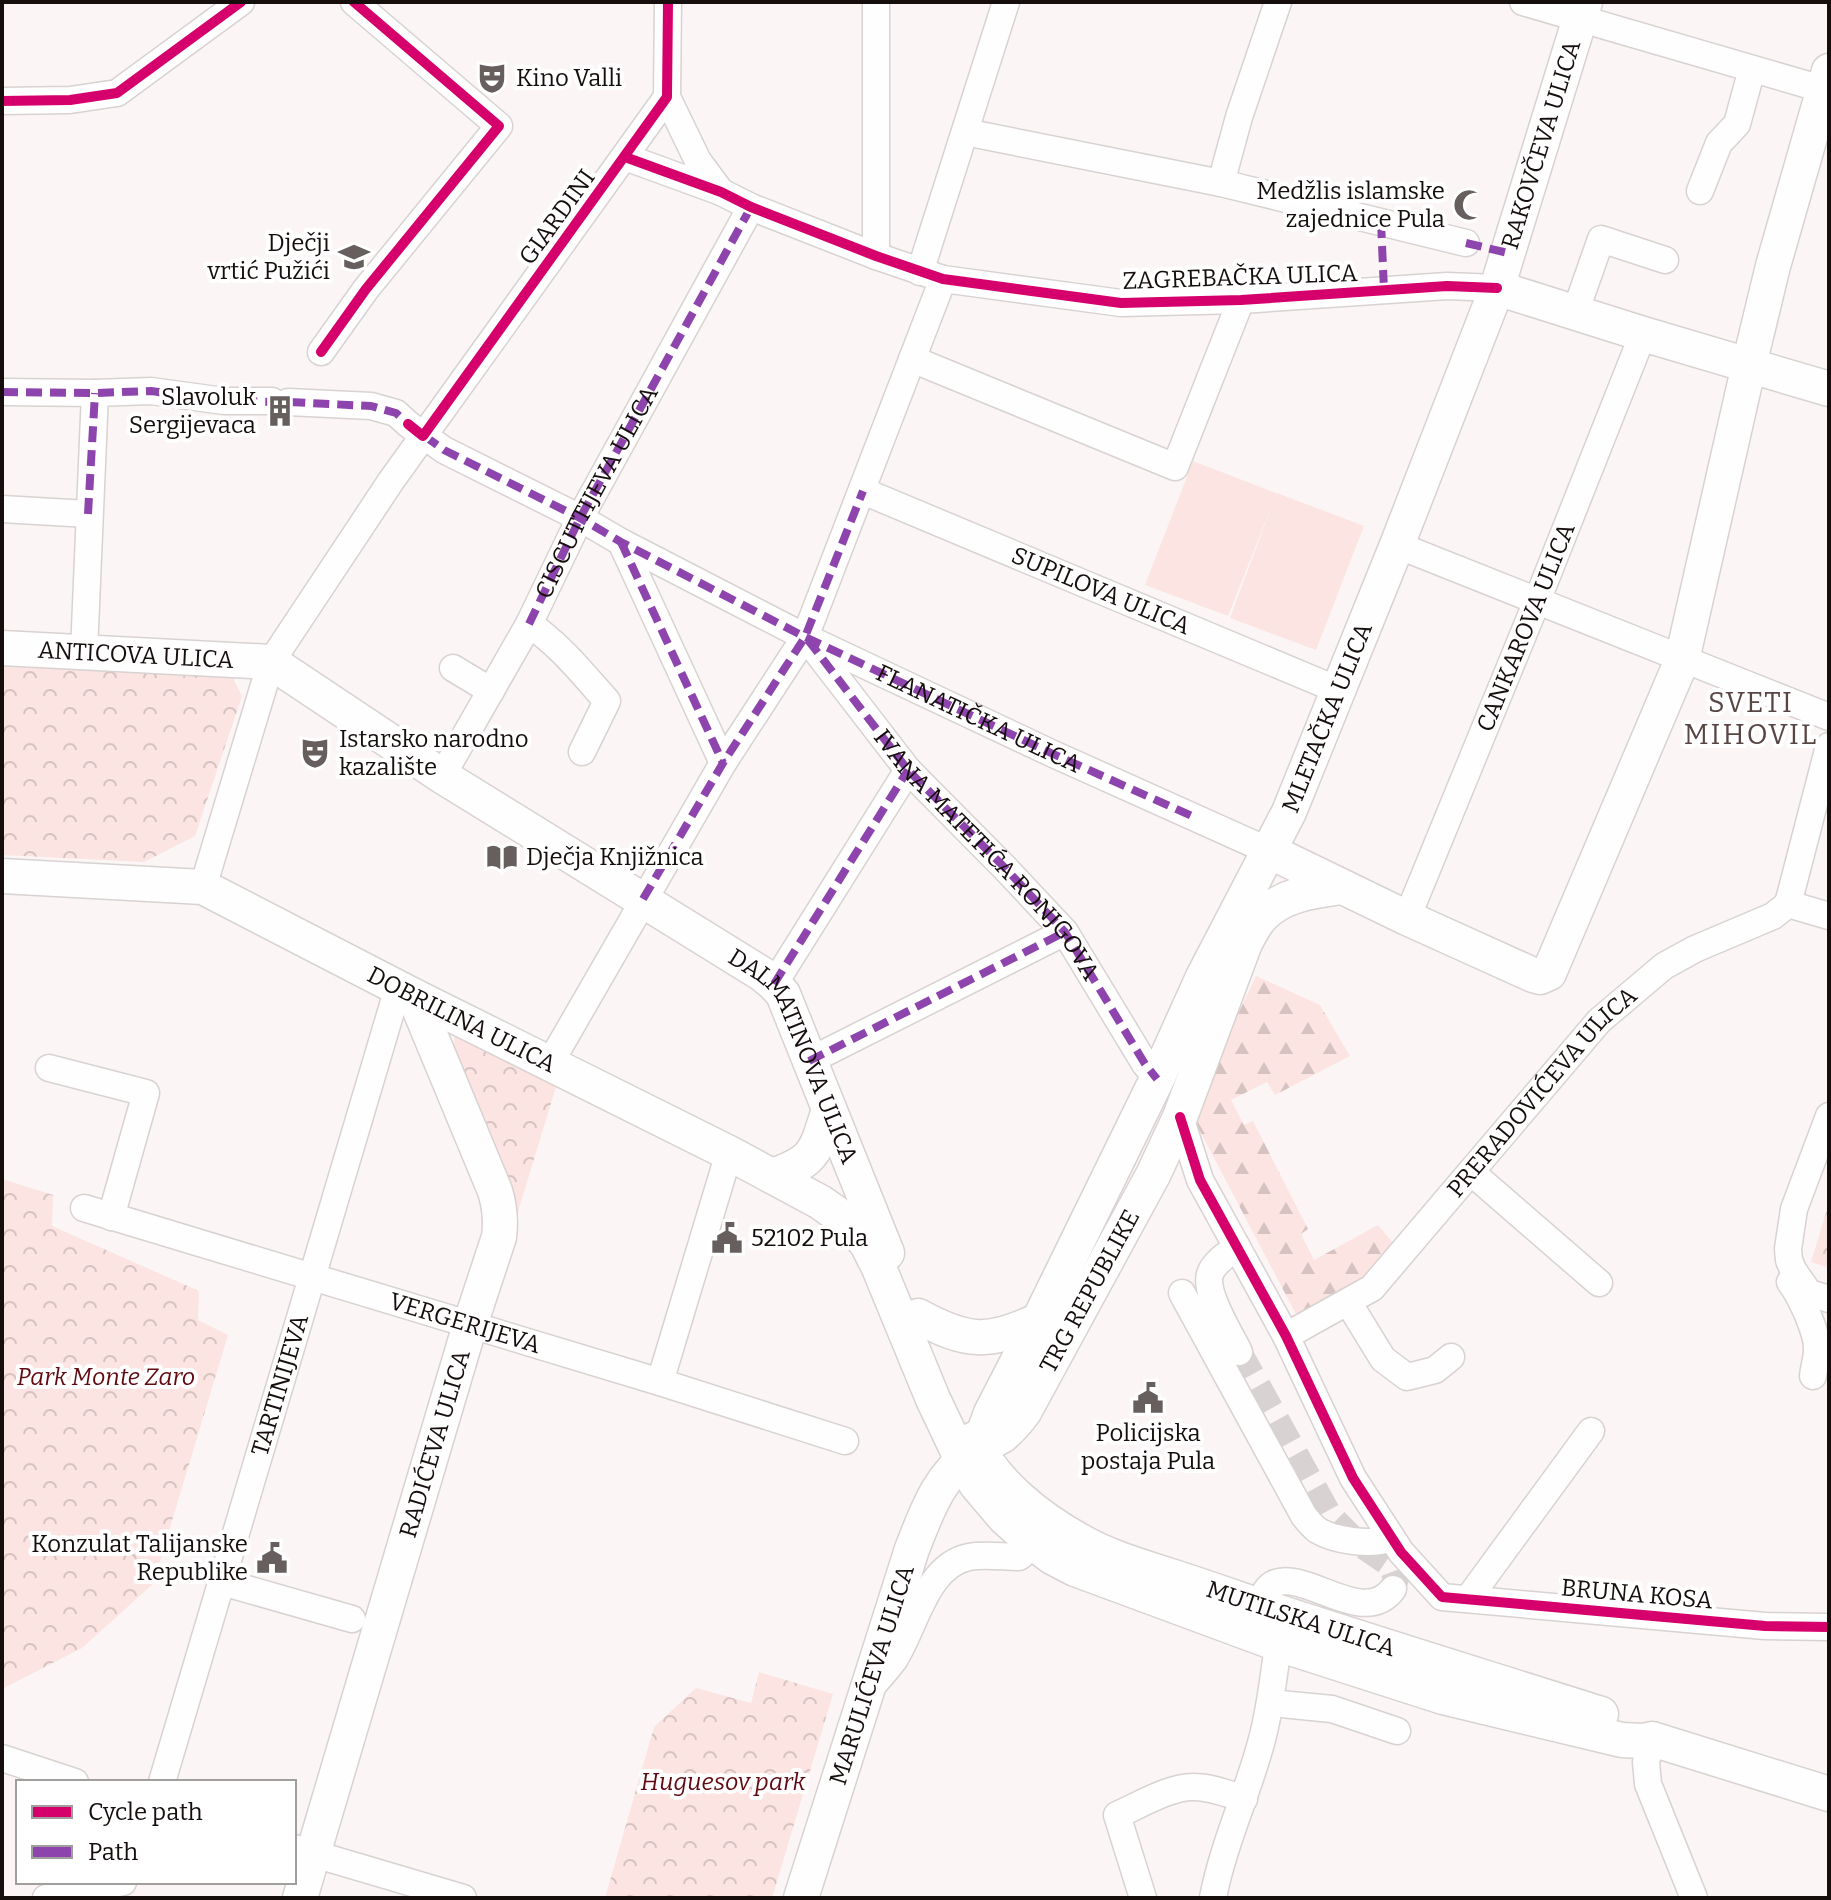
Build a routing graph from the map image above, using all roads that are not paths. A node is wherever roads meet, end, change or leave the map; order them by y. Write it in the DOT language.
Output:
graph roads {
  1 [pos="241,2"];
  2 [pos="354,2"];
  3 [pos="668,2"];
  4 [pos="876,2"];
  5 [pos="1006,2"];
  6 [pos="1278,2"];
  7 [pos="1523,2"];
  8 [pos="1582,11"];
  9 [pos="1752,69"];
  10 [pos="1827,84"];
  11 [pos="667,97"];
  12 [pos="2,101"];
  13 [pos="965,132"];
  14 [pos="625,157"];
  15 [pos="1221,183"];
  16 [pos="1700,191"];
  17 [pos="721,192"];
  18 [pos="751,207"];
  19 [pos="1466,243"];
  20 [pos="876,256"];
  21 [pos="1665,260"];
  22 [pos="932,275"];
  23 [pos="1497,288"];
  24 [pos="1241,300"];
  25 [pos="1575,313"];
  26 [pos="1643,334"];
  27 [pos="321,352"];
  28 [pos="912,359"];
  29 [pos="1749,365"];
  30 [pos="1829,389"];
  31 [pos="2,392"];
  32 [pos="95,393"];
  33 [pos="423,436"];
  34 [pos="863,491"];
  35 [pos="2,509"];
  36 [pos="88,514"];
  37 [pos="580,518"];
  38 [pos="621,542"];
  39 [pos="1397,545"];
  40 [pos="1537,601"];
  41 [pos="529,624"];
  42 [pos="805,637"];
  43 [pos="2,648"];
  44 [pos="84,652"];
  45 [pos="1682,660"];
  46 [pos="271,662"];
  47 [pos="453,668"];
  48 [pos="1338,690"];
  49 [pos="491,691"];
  50 [pos="1829,717"];
  51 [pos="1829,746"];
  52 [pos="582,752"];
  53 [pos="723,763"];
  54 [pos="908,770"];
  55 [pos="442,776"];
  56 [pos="1269,851"];
  57 [pos="2,876"];
  58 [pos="203,887"];
  59 [pos="1342,887"];
  60 [pos="643,899"];
  61 [pos="1788,904"];
  62 [pos="1829,916"];
  63 [pos="1407,918"];
  64 [pos="1065,932"];
  65 [pos="774,984"];
  66 [pos="406,992"];
  67 [pos="809,1061"];
  68 [pos="550,1063"];
  69 [pos="49,1068"];
  70 [pos="1157,1079"];
  71 [pos="829,1109"];
  72 [pos="1829,1116"];
  73 [pos="1180,1117"];
  74 [pos="1129,1136"];
  75 [pos="729,1153"];
  76 [pos="1471,1172"];
  77 [pos="1153,1175"];
  78 [pos="772,1176"];
  79 [pos="1200,1180"];
  80 [pos="84,1208"];
  81 [pos="111,1217"];
  82 [pos="1790,1233"];
  83 [pos="1237,1247"];
  84 [pos="884,1264"];
  85 [pos="312,1277"];
  86 [pos="1599,1283"];
  87 [pos="1182,1293"];
  88 [pos="1829,1299"];
  89 [pos="1348,1302"];
  90 [pos="918,1316"];
  91 [pos="1039,1320"];
  92 [pos="470,1325"];
  93 [pos="1286,1336"];
  94 [pos="1239,1352"];
  95 [pos="1451,1357"];
  96 [pos="1813,1376"];
  97 [pos="660,1382"];
  98 [pos="1591,1431"];
  99 [pos="845,1441"];
  100 [pos="970,1454"];
  101 [pos="1027,1538"];
  102 [pos="1391,1538"];
  103 [pos="222,1582"];
  104 [pos="1393,1589"];
  105 [pos="1455,1598"];
  106 [pos="352,1619"];
  107 [pos="1273,1621"];
  108 [pos="1829,1627"];
  109 [pos="866,1692"];
  110 [pos="1270,1703"];
  111 [pos="1397,1731"];
  112 [pos="1652,1739"];
  113 [pos="2,1758"];
  114 [pos="69,1780"];
  115 [pos="163,1780"];
  116 [pos="1829,1794"];
  117 [pos="1244,1799"];
  118 [pos="304,1851"];
  119 [pos="113,1884"];
  120 [pos="46,1898"];
  121 [pos="300,1898"];
  122 [pos="463,1898"];
  123 [pos="801,1898"];
  124 [pos="1143,1898"];
  125 [pos="1213,1898"];
  126 [pos="1694,1898"];
  1 -- 12 [label="street"];
  2 -- 27 [label="street"];
  3 -- 11 [label="street"];
  4 -- 20 [label="street"];
  5 -- 13 [label="street"];
  6 -- 15 [label="street"];
  7 -- 8 [label="street"];
  8 -- 9 [label="street"];
  8 -- 23 [label="main road, RAKOVČEVA ULICA"];
  9 -- 10 [label="street"];
  9 -- 16 [label="street"];
  10 -- 29 [label="main road"];
  11 -- 14 [label="street, GIARDINI"];
  11 -- 17 [label="street, ZAGREBAČKA ULICA"];
  13 -- 15 [label="street"];
  13 -- 22 [label="street"];
  14 -- 17 [label="street, ZAGREBAČKA ULICA"];
  14 -- 33 [label="street, GIARDINI"];
  15 -- 19 [label="street"];
  17 -- 18 [label="street, ZAGREBAČKA ULICA"];
  18 -- 20 [label="street, ZAGREBAČKA ULICA"];
  18 -- 37 [label="street, CISCUTTIJEVA ULICA"];
  20 -- 22 [label="street, ZAGREBAČKA ULICA"];
  21 -- 25 [label="street"];
  22 -- 24 [label="street, ZAGREBAČKA ULICA"];
  22 -- 28 [label="street"];
  23 -- 24 [label="street, ZAGREBAČKA ULICA"];
  23 -- 25 [label="main road, ZAGREBAČKA ULICA"];
  23 -- 39 [label="main road, MLETAČKA ULICA"];
  24 -- 28 [label="street"];
  25 -- 26 [label="main road, ZAGREBAČKA ULICA"];
  26 -- 29 [label="main road, ZAGREBAČKA ULICA"];
  26 -- 40 [label="street, CANKAROVA ULICA"];
  28 -- 34 [label="street"];
  29 -- 30 [label="main road, ZAGREBAČKA ULICA"];
  29 -- 45 [label="main road"];
  31 -- 32 [label="street, FLANATIČKA ULICA"];
  32 -- 33 [label="street, FLANATIČKA ULICA"];
  32 -- 36 [label="street"];
  33 -- 37 [label="street, FLANATIČKA ULICA"];
  33 -- 46 [label="street, GIARDINI"];
  34 -- 42 [label="street"];
  34 -- 48 [label="street, SUPILOVA ULICA"];
  35 -- 36 [label="street"];
  36 -- 44 [label="street"];
  37 -- 38 [label="street, FLANATIČKA ULICA"];
  37 -- 41 [label="street, CISCUTTIJEVA ULICA"];
  38 -- 42 [label="street, FLANATIČKA ULICA"];
  38 -- 53 [label="street"];
  39 -- 40 [label="street"];
  39 -- 48 [label="main road, MLETAČKA ULICA"];
  40 -- 45 [label="street"];
  40 -- 63 [label="street, CANKAROVA ULICA"];
  41 -- 49 [label="street, CISCUTTIJEVA ULICA"];
  41 -- 52 [label="street"];
  42 -- 53 [label="street"];
  42 -- 54 [label="street, IVANA MATETIĆA RONJGOVA"];
  42 -- 56 [label="street, FLANATIČKA ULICA"];
  43 -- 44 [label="main road, ANTICOVA ULICA"];
  44 -- 46 [label="main road, ANTICOVA ULICA"];
  45 -- 50 [label="street"];
  45 -- 63 [label="main road, FLANATIČKA ULICA"];
  46 -- 55 [label="main road, DALMATINOVA ULICA"];
  46 -- 58 [label="street, GIARDINI"];
  47 -- 49 [label="street"];
  48 -- 56 [label="main road, MLETAČKA ULICA"];
  49 -- 55 [label="street, CISCUTTIJEVA ULICA"];
  51 -- 61 [label="street"];
  53 -- 60 [label="street"];
  54 -- 64 [label="street, IVANA MATETIĆA RONJGOVA"];
  54 -- 65 [label="street"];
  55 -- 60 [label="main road, DALMATINOVA ULICA"];
  56 -- 59 [label="main road, FLANATIČKA ULICA"];
  56 -- 70 [label="main road, MLETAČKA ULICA"];
  57 -- 58 [label="main road, DOBRILINA ULICA"];
  58 -- 66 [label="main road, DOBRILINA ULICA"];
  59 -- 63 [label="main road, FLANATIČKA ULICA"];
  59 -- 73 [label="main road"];
  60 -- 65 [label="main road, DALMATINOVA ULICA"];
  60 -- 68 [label="street"];
  61 -- 62 [label="street"];
  61 -- 76 [label="street, PRERADOVIĆEVA ULICA"];
  64 -- 67 [label="street"];
  64 -- 70 [label="street, IVANA MATETIĆA RONJGOVA"];
  65 -- 67 [label="main road, DALMATINOVA ULICA"];
  66 -- 68 [label="main road, DOBRILINA ULICA"];
  66 -- 85 [label="street, TARTINIJEVA"];
  66 -- 92 [label="main road, RADIĆEVA ULICA"];
  67 -- 71 [label="main road, DALMATINOVA ULICA"];
  68 -- 75 [label="main road, DOBRILINA ULICA"];
  69 -- 81 [label="street"];
  70 -- 74 [label="main road, MLETAČKA ULICA"];
  71 -- 78 [label="main road"];
  71 -- 84 [label="main road, DALMATINOVA ULICA"];
  72 -- 82 [label="street"];
  73 -- 77 [label="main road, TRG REPUBLIKE"];
  73 -- 79 [label="street"];
  74 -- 91 [label="main road, TRG REPUBLIKE"];
  75 -- 78 [label="main road, DOBRILINA ULICA"];
  75 -- 97 [label="street"];
  76 -- 86 [label="street"];
  76 -- 89 [label="street, PRERADOVIĆEVA ULICA"];
  77 -- 79 [label="street"];
  77 -- 100 [label="main road, TRG REPUBLIKE"];
  78 -- 84 [label="main road, DOBRILINA ULICA"];
  79 -- 83 [label="street"];
  80 -- 81 [label="street, VERGERIJEVA"];
  81 -- 85 [label="street, VERGERIJEVA"];
  82 -- 88 [label="street"];
  82 -- 96 [label="street"];
  83 -- 93 [label="street"];
  83 -- 94 [label="street"];
  84 -- 90 [label="main road"];
  84 -- 100 [label="main road"];
  85 -- 92 [label="street, VERGERIJEVA"];
  85 -- 103 [label="street, TARTINIJEVA"];
  87 -- 102 [label="street"];
  89 -- 93 [label="street, PRERADOVIĆEVA ULICA"];
  89 -- 95 [label="street"];
  90 -- 91 [label="main road"];
  90 -- 100 [label="main road"];
  91 -- 100 [label="main road, TRG REPUBLIKE"];
  92 -- 97 [label="street, VERGERIJEVA"];
  92 -- 118 [label="main road, RADIĆEVA ULICA"];
  93 -- 102 [label="street"];
  97 -- 99 [label="street, VERGERIJEVA"];
  98 -- 105 [label="street"];
  100 -- 101 [label="main road"];
  100 -- 107 [label="main road, MUTILSKA ULICA"];
  100 -- 109 [label="main road, MARULIĆEVA ULICA"];
  101 -- 107 [label="main road, MUTILSKA ULICA"];
  101 -- 109 [label="street"];
  102 -- 105 [label="street"];
  103 -- 106 [label="street"];
  103 -- 115 [label="street, TARTINIJEVA"];
  104 -- 107 [label="street"];
  105 -- 108 [label="street, BRUNA KOSA"];
  107 -- 110 [label="street"];
  107 -- 112 [label="main road, MUTILSKA ULICA"];
  109 -- 123 [label="main road, MARULIĆEVA ULICA"];
  110 -- 111 [label="street"];
  110 -- 117 [label="street"];
  112 -- 116 [label="main road, MUTILSKA ULICA"];
  112 -- 126 [label="street"];
  113 -- 114 [label="street"];
  117 -- 124 [label="street"];
  117 -- 125 [label="street"];
  118 -- 121 [label="main road, RADIĆEVA ULICA"];
  118 -- 122 [label="street"];
  119 -- 120 [label="street"];
}
